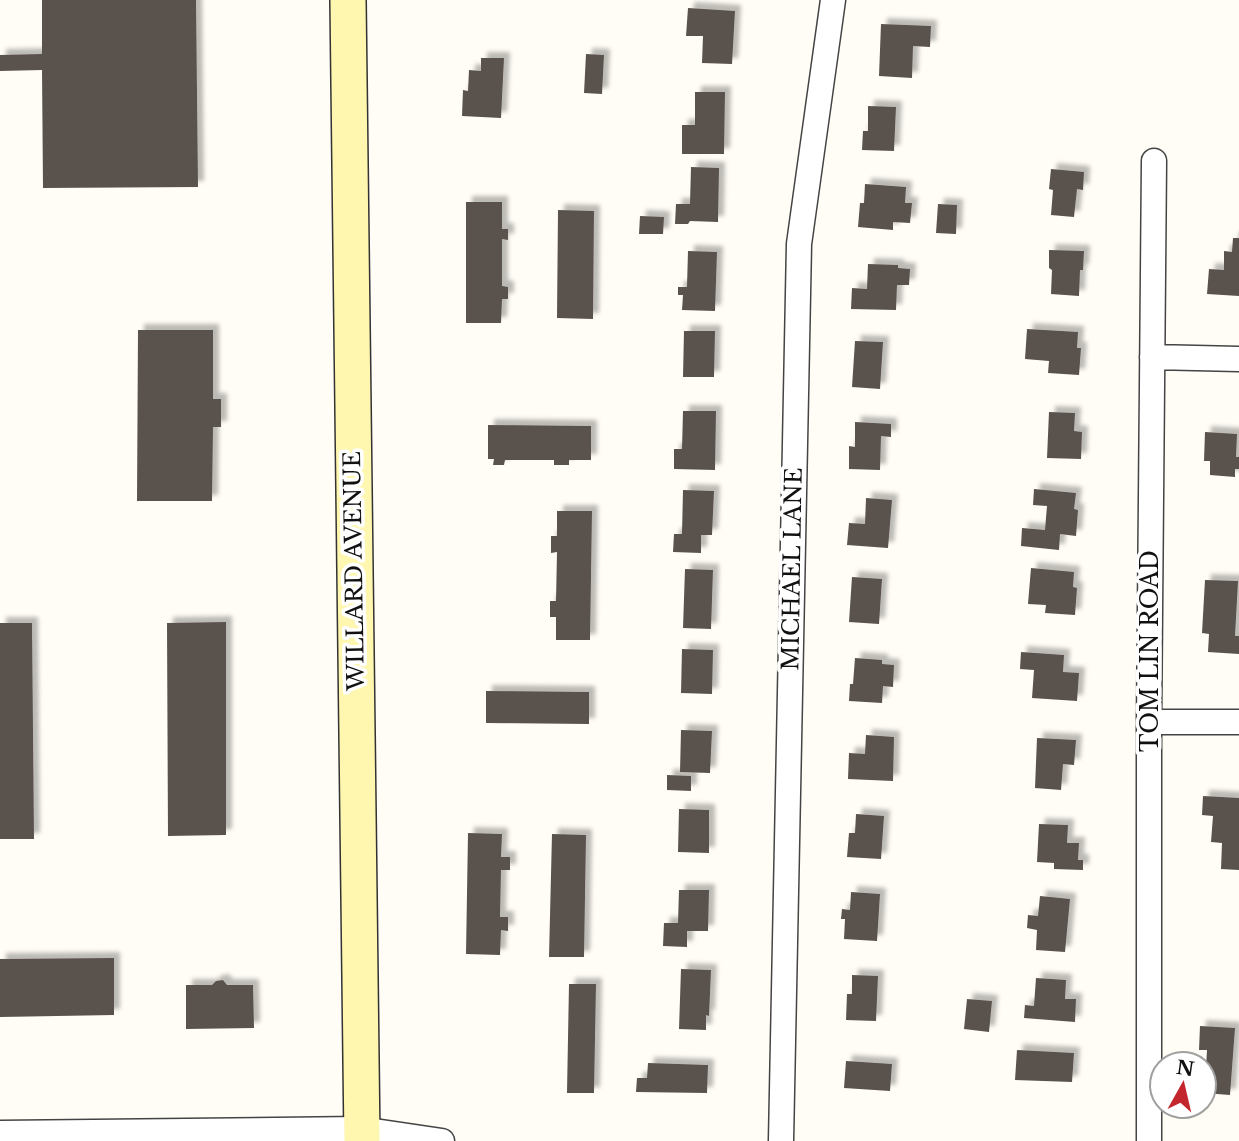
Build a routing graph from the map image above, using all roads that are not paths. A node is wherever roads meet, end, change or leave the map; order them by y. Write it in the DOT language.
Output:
graph roads {
  1 [pos="348,0"];
  2 [pos="833,0"];
  3 [pos="1154,161"];
  4 [pos="1152,357"];
  5 [pos="1239,359"];
  6 [pos="1149,722"];
  7 [pos="1239,722"];
  8 [pos="0,1133"];
  9 [pos="361,1135"];
  10 [pos="442,1141"];
  11 [pos="781,1141"];
  12 [pos="1149,1141"];
  1 -- 9 [label="main road, WILLARD AVENUE"];
  2 -- 11 [label="street, MICHAEL LANE"];
  3 -- 4 [label="street, TOM LIN ROAD"];
  4 -- 5 [label="street"];
  4 -- 6 [label="street, TOM LIN ROAD"];
  6 -- 7 [label="street"];
  6 -- 12 [label="street, TOM LIN ROAD"];
  8 -- 9 [label="street"];
  9 -- 10 [label="street"];
}
